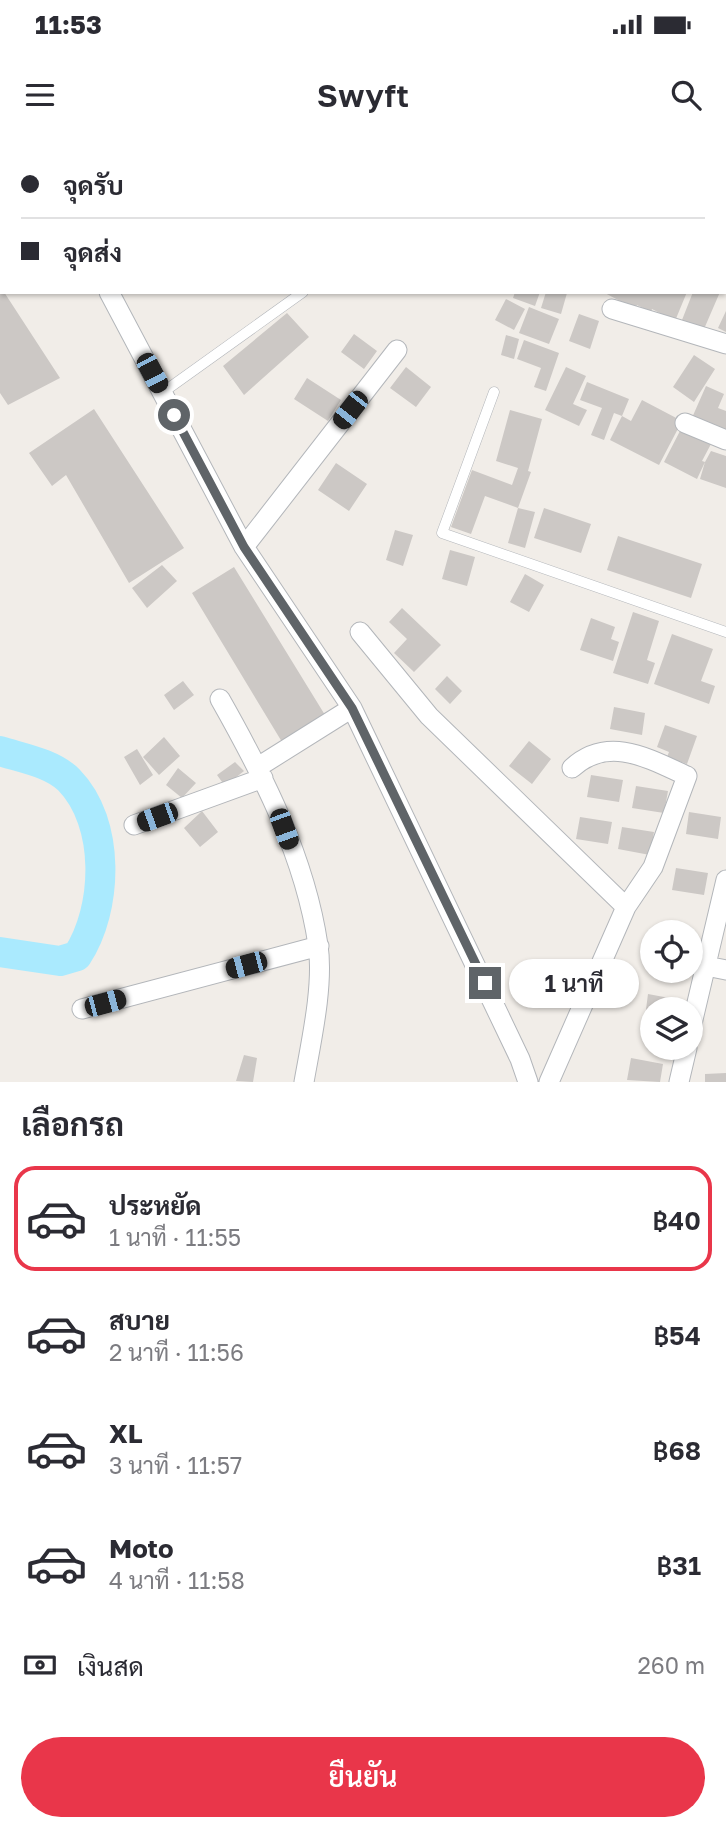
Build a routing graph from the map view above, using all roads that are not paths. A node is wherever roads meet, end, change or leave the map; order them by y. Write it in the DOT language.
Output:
graph roads {
  1 [pos="110,294"];
  2 [pos="300,294"];
  3 [pos="612,309"];
  4 [pos="726,344"];
  5 [pos="397,350"];
  6 [pos="494,392"];
  7 [pos="162,393"];
  8 [pos="685,423"];
  9 [pos="726,440"];
  10 [pos="244,547"];
  11 [pos="359,632"];
  12 [pos="726,632"];
  13 [pos="220,699"];
  14 [pos="352,708"];
  15 [pos="572,768"];
  16 [pos="260,773"];
  17 [pos="134,825"];
  18 [pos="726,880"];
  19 [pos="626,907"];
  20 [pos="318,946"];
  21 [pos="706,966"];
  22 [pos="726,970"];
  23 [pos="698,997"];
  24 [pos="82,1009"];
  25 [pos="684,1060"];
  26 [pos="304,1082"];
  27 [pos="528,1082"];
  28 [pos="549,1082"];
  29 [pos="679,1082"];
  1 -- 7 [label="street"];
  2 -- 7 [label="lane"];
  3 -- 4 [label="street"];
  5 -- 10 [label="street"];
  6 -- 12 [label="lane"];
  7 -- 10 [label="street"];
  8 -- 9 [label="street"];
  10 -- 14 [label="street"];
  11 -- 19 [label="street"];
  13 -- 16 [label="street"];
  14 -- 16 [label="street"];
  14 -- 27 [label="street"];
  15 -- 19 [label="street"];
  16 -- 17 [label="street"];
  16 -- 20 [label="street"];
  18 -- 21 [label="street"];
  19 -- 28 [label="street"];
  20 -- 24 [label="street"];
  20 -- 26 [label="street"];
  21 -- 22 [label="street"];
  21 -- 23 [label="street"];
  25 -- 29 [label="street"];
}
